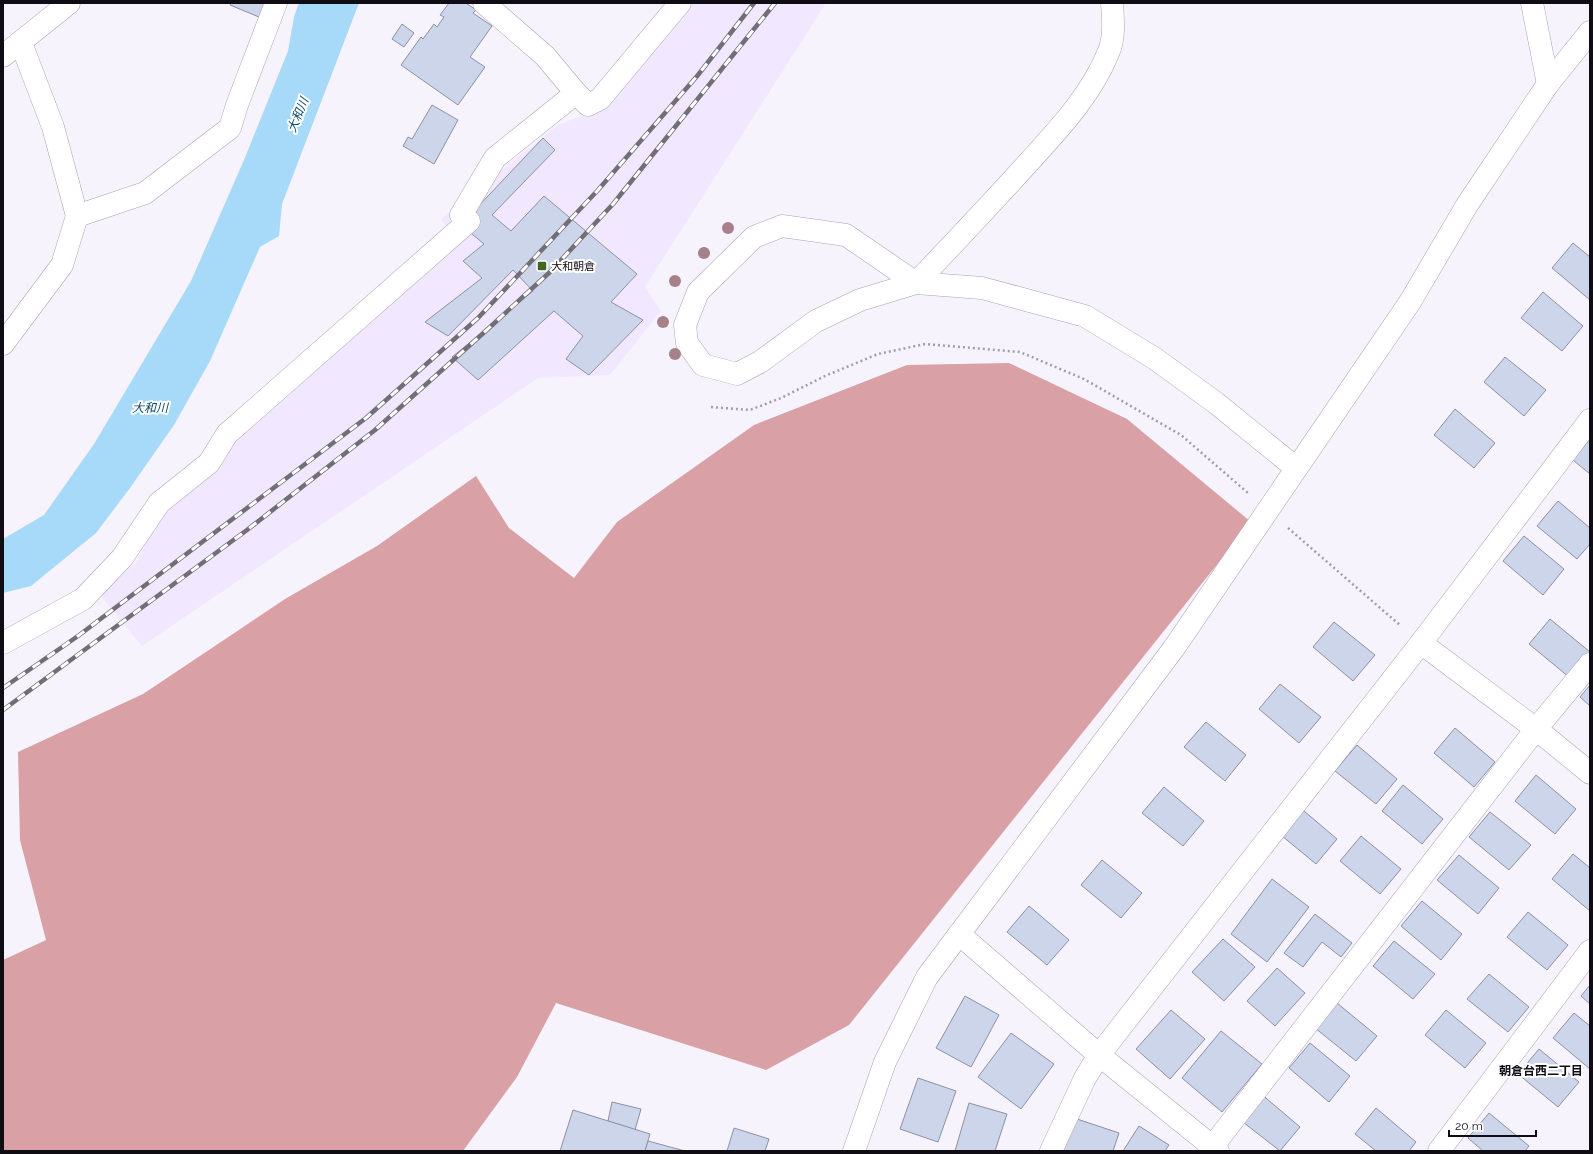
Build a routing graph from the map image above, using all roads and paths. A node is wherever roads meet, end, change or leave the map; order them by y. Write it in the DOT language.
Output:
graph roads {
  1 [pos="69,3"];
  2 [pos="276,3"];
  3 [pos="484,3"];
  4 [pos="680,3"];
  5 [pos="1112,3"];
  6 [pos="1532,3"];
  7 [pos="1590,32"];
  8 [pos="20,44"];
  9 [pos="3,56"];
  10 [pos="1548,84"];
  11 [pos="576,93"];
  12 [pos="77,216"];
  13 [pos="916,282"];
  14 [pos="3,344"];
  15 [pos="712,407"];
  16 [pos="1590,420"];
  17 [pos="1296,468"];
  18 [pos="1253,498"];
  19 [pos="1283,524"];
  20 [pos="3,643"];
  21 [pos="1421,643"];
  22 [pos="1590,664"];
  23 [pos="1536,729"];
  24 [pos="1590,773"];
  25 [pos="959,934"];
  26 [pos="1590,950"];
  27 [pos="1099,1055"];
  28 [pos="1213,1149"];
  29 [pos="854,1151"];
  30 [pos="1051,1151"];
  31 [pos="1439,1151"];
  1 -- 8 [label="street"];
  2 -- 12 [label="street"];
  3 -- 11 [label="street"];
  4 -- 11 [label="street"];
  5 -- 13 [label="street"];
  6 -- 10 [label="street"];
  7 -- 10 [label="street"];
  8 -- 9 [label="street"];
  8 -- 12 [label="street"];
  10 -- 17 [label="street"];
  11 -- 20 [label="street"];
  12 -- 14 [label="street"];
  13 -- 13 [label="street"];
  13 -- 17 [label="street"];
  15 -- 18 [label="path"];
  16 -- 21 [label="street"];
  17 -- 25 [label="street"];
  19 -- 21 [label="path"];
  21 -- 23 [label="street"];
  21 -- 27 [label="street"];
  22 -- 23 [label="street"];
  23 -- 24 [label="street"];
  23 -- 28 [label="street"];
  25 -- 27 [label="street"];
  25 -- 29 [label="street"];
  26 -- 31 [label="street"];
  27 -- 28 [label="street"];
  27 -- 30 [label="street"];
}
